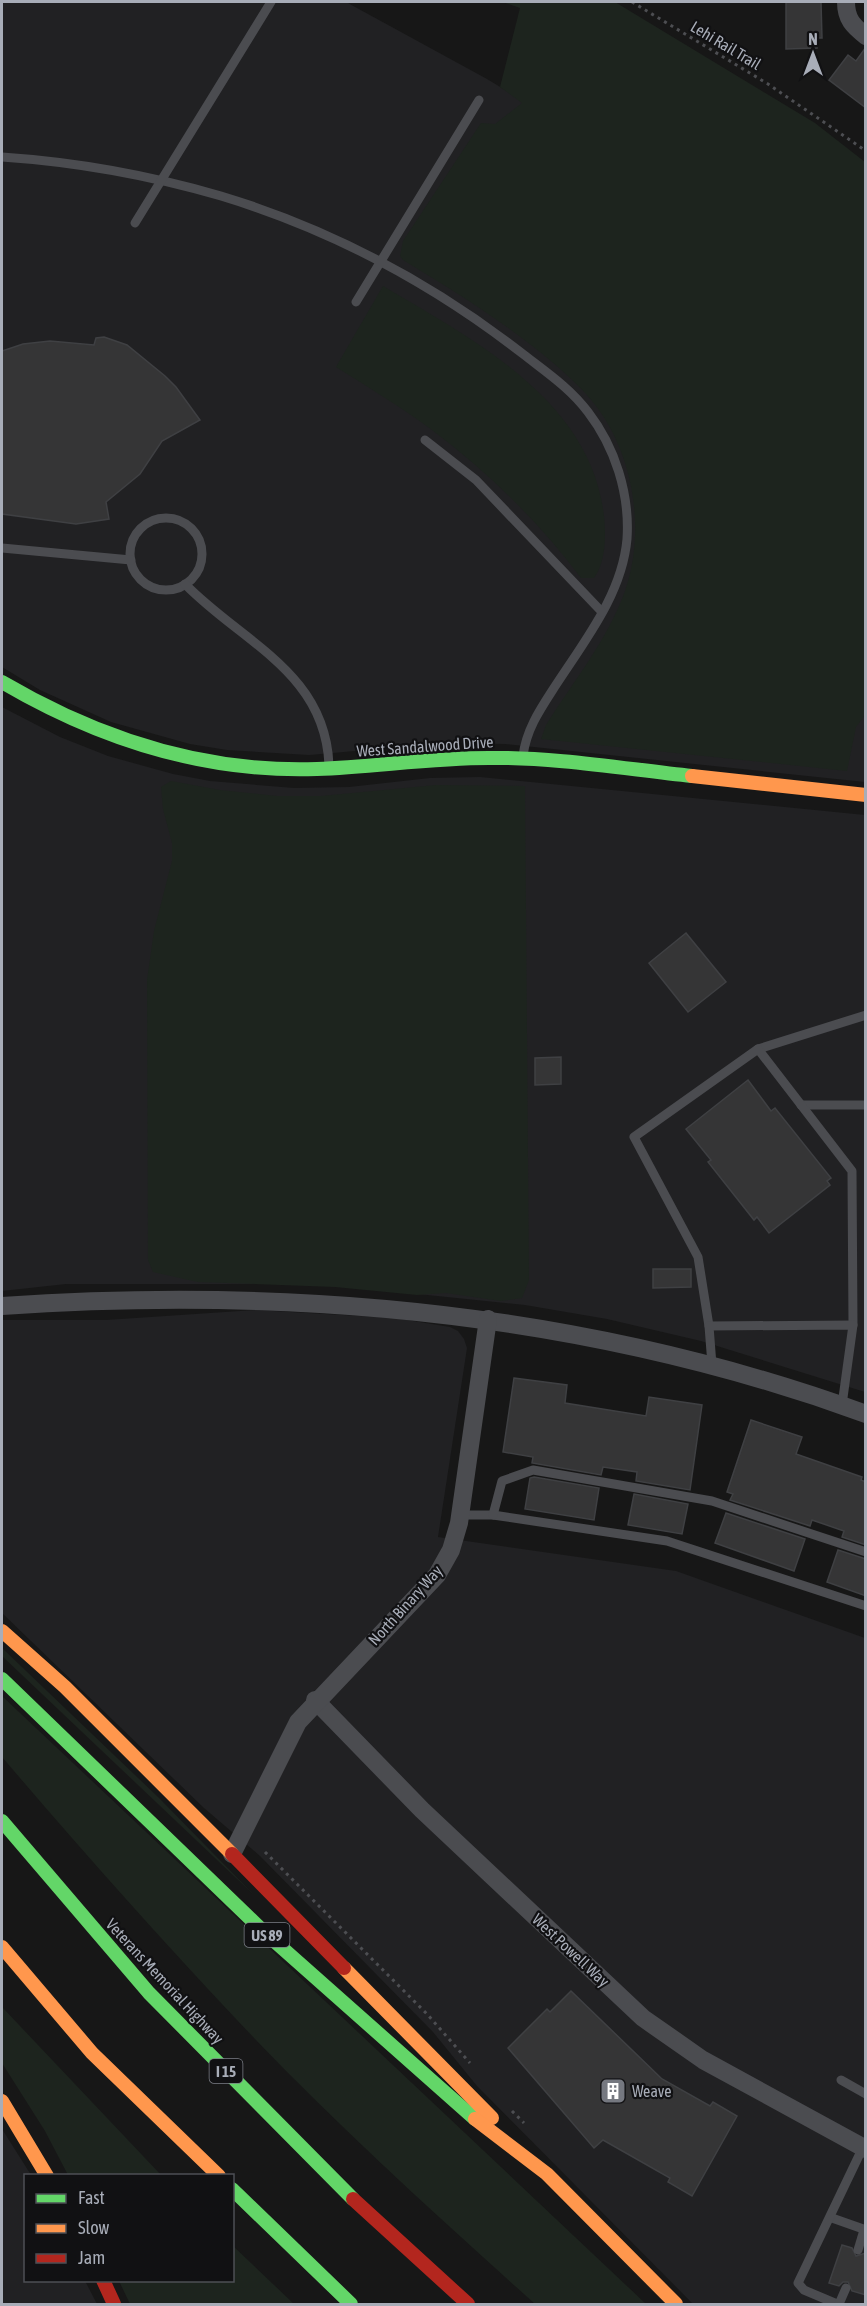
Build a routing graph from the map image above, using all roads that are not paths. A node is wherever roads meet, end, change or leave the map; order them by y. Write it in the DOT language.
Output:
graph roads {
  1 [pos="271,2"];
  2 [pos="846,2"];
  3 [pos="859,31"];
  4 [pos="478,100"];
  5 [pos="2,157"];
  6 [pos="161,180"];
  7 [pos="135,223"];
  8 [pos="380,262"];
  9 [pos="356,302"];
  10 [pos="425,440"];
  11 [pos="2,548"];
  12 [pos="130,560"];
  13 [pos="185,584"];
  14 [pos="602,612"];
  15 [pos="2,682"];
  16 [pos="523,759"];
  17 [pos="329,768"];
  18 [pos="866,795"];
  19 [pos="866,1015"];
  20 [pos="758,1049"];
  21 [pos="801,1105"];
  22 [pos="866,1105"];
  23 [pos="2,1306"];
  24 [pos="488,1319"];
  25 [pos="853,1325"];
  26 [pos="710,1326"];
  27 [pos="712,1365"];
  28 [pos="842,1405"];
  29 [pos="866,1414"];
  30 [pos="460,1515"];
  31 [pos="493,1515"];
  32 [pos="866,1552"];
  33 [pos="866,1606"];
  34 [pos="2,1631"];
  35 [pos="2,1679"];
  36 [pos="315,1700"];
  37 [pos="2,1821"];
  38 [pos="232,1854"];
  39 [pos="2,1947"];
  40 [pos="841,2080"];
  41 [pos="866,2094"];
  42 [pos="2,2101"];
  43 [pos="865,2146"];
  44 [pos="46,2174"];
  45 [pos="218,2174"];
  46 [pos="547,2174"];
  47 [pos="234,2191"];
  48 [pos="831,2218"];
  49 [pos="865,2230"];
  50 [pos="858,2250"];
  51 [pos="105,2282"];
  52 [pos="846,2288"];
  53 [pos="114,2304"];
  54 [pos="351,2304"];
  55 [pos="468,2304"];
  56 [pos="676,2304"];
  57 [pos="838,2304"];
  1 -- 6 [label="lane"];
  2 -- 3 [label="street"];
  4 -- 8 [label="lane"];
  5 -- 6 [label="lane"];
  6 -- 7 [label="lane"];
  6 -- 8 [label="lane"];
  8 -- 9 [label="lane"];
  8 -- 14 [label="lane"];
  10 -- 14 [label="lane"];
  11 -- 12 [label="lane"];
  12 -- 13 [label="lane"];
  12 -- 13 [label="lane"];
  13 -- 17 [label="lane"];
  14 -- 16 [label="lane"];
  15 -- 17 [label="main road, West Sandalwood Drive"];
  16 -- 17 [label="main road, West Sandalwood Drive"];
  16 -- 18 [label="main road, West Sandalwood Drive"];
  19 -- 20 [label="lane"];
  20 -- 21 [label="lane"];
  20 -- 26 [label="lane"];
  21 -- 22 [label="lane"];
  21 -- 25 [label="lane"];
  23 -- 24 [label="street"];
  24 -- 27 [label="street"];
  24 -- 30 [label="street, North Binary Way"];
  25 -- 26 [label="lane"];
  25 -- 28 [label="lane"];
  26 -- 27 [label="lane"];
  27 -- 28 [label="street"];
  28 -- 29 [label="street"];
  30 -- 31 [label="lane"];
  30 -- 36 [label="street, North Binary Way"];
  31 -- 32 [label="lane"];
  31 -- 33 [label="lane"];
  34 -- 38 [label="main road"];
  35 -- 46 [label="main road, US 89"];
  36 -- 38 [label="street, North Binary Way"];
  36 -- 43 [label="street, West Powell Way"];
  37 -- 55 [label="main road, Veterans Memorial Highway / I 15"];
  38 -- 46 [label="main road"];
  39 -- 45 [label="main road"];
  40 -- 41 [label="lane"];
  42 -- 44 [label="main road"];
  43 -- 48 [label="lane"];
  46 -- 56 [label="main road, US 89"];
  47 -- 54 [label="main road"];
  48 -- 49 [label="lane"];
  48 -- 57 [label="lane"];
  49 -- 50 [label="lane"];
  51 -- 53 [label="main road"];
  52 -- 57 [label="lane"];
}
